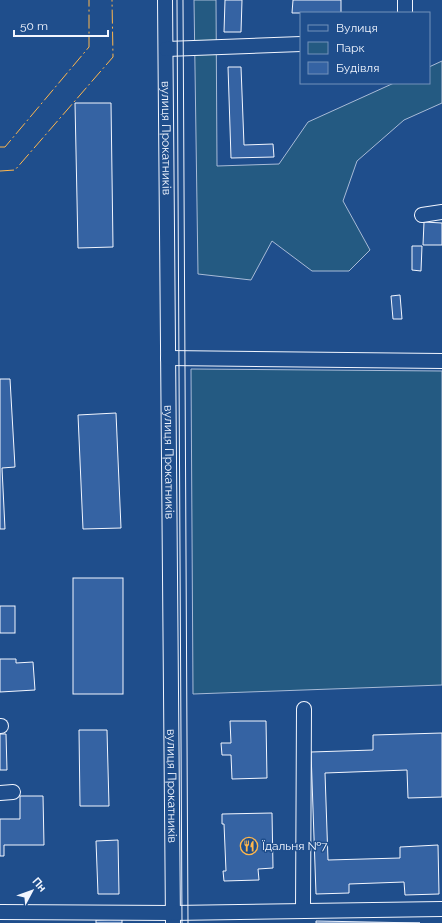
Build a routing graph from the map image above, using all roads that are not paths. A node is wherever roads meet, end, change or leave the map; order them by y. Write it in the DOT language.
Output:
graph roads {
  1 [pos="165,0"];
  2 [pos="405,0"];
  3 [pos="405,12"];
  4 [pos="300,44"];
  5 [pos="166,49"];
  6 [pos="442,212"];
  7 [pos="422,215"];
  8 [pos="168,358"];
  9 [pos="442,361"];
  10 [pos="304,709"];
  11 [pos="442,909"];
  12 [pos="303,910"];
  13 [pos="0,912"];
  14 [pos="173,918"];
  1 -- 5 [label="street, вулиця Прокатників"];
  2 -- 3 [label="street"];
  4 -- 5 [label="street"];
  5 -- 8 [label="street, вулиця Прокатників"];
  6 -- 7 [label="street"];
  8 -- 9 [label="street"];
  8 -- 14 [label="street, вулиця Прокатників"];
  10 -- 12 [label="street"];
  11 -- 12 [label="street"];
  12 -- 14 [label="street"];
  13 -- 14 [label="street"];
}
